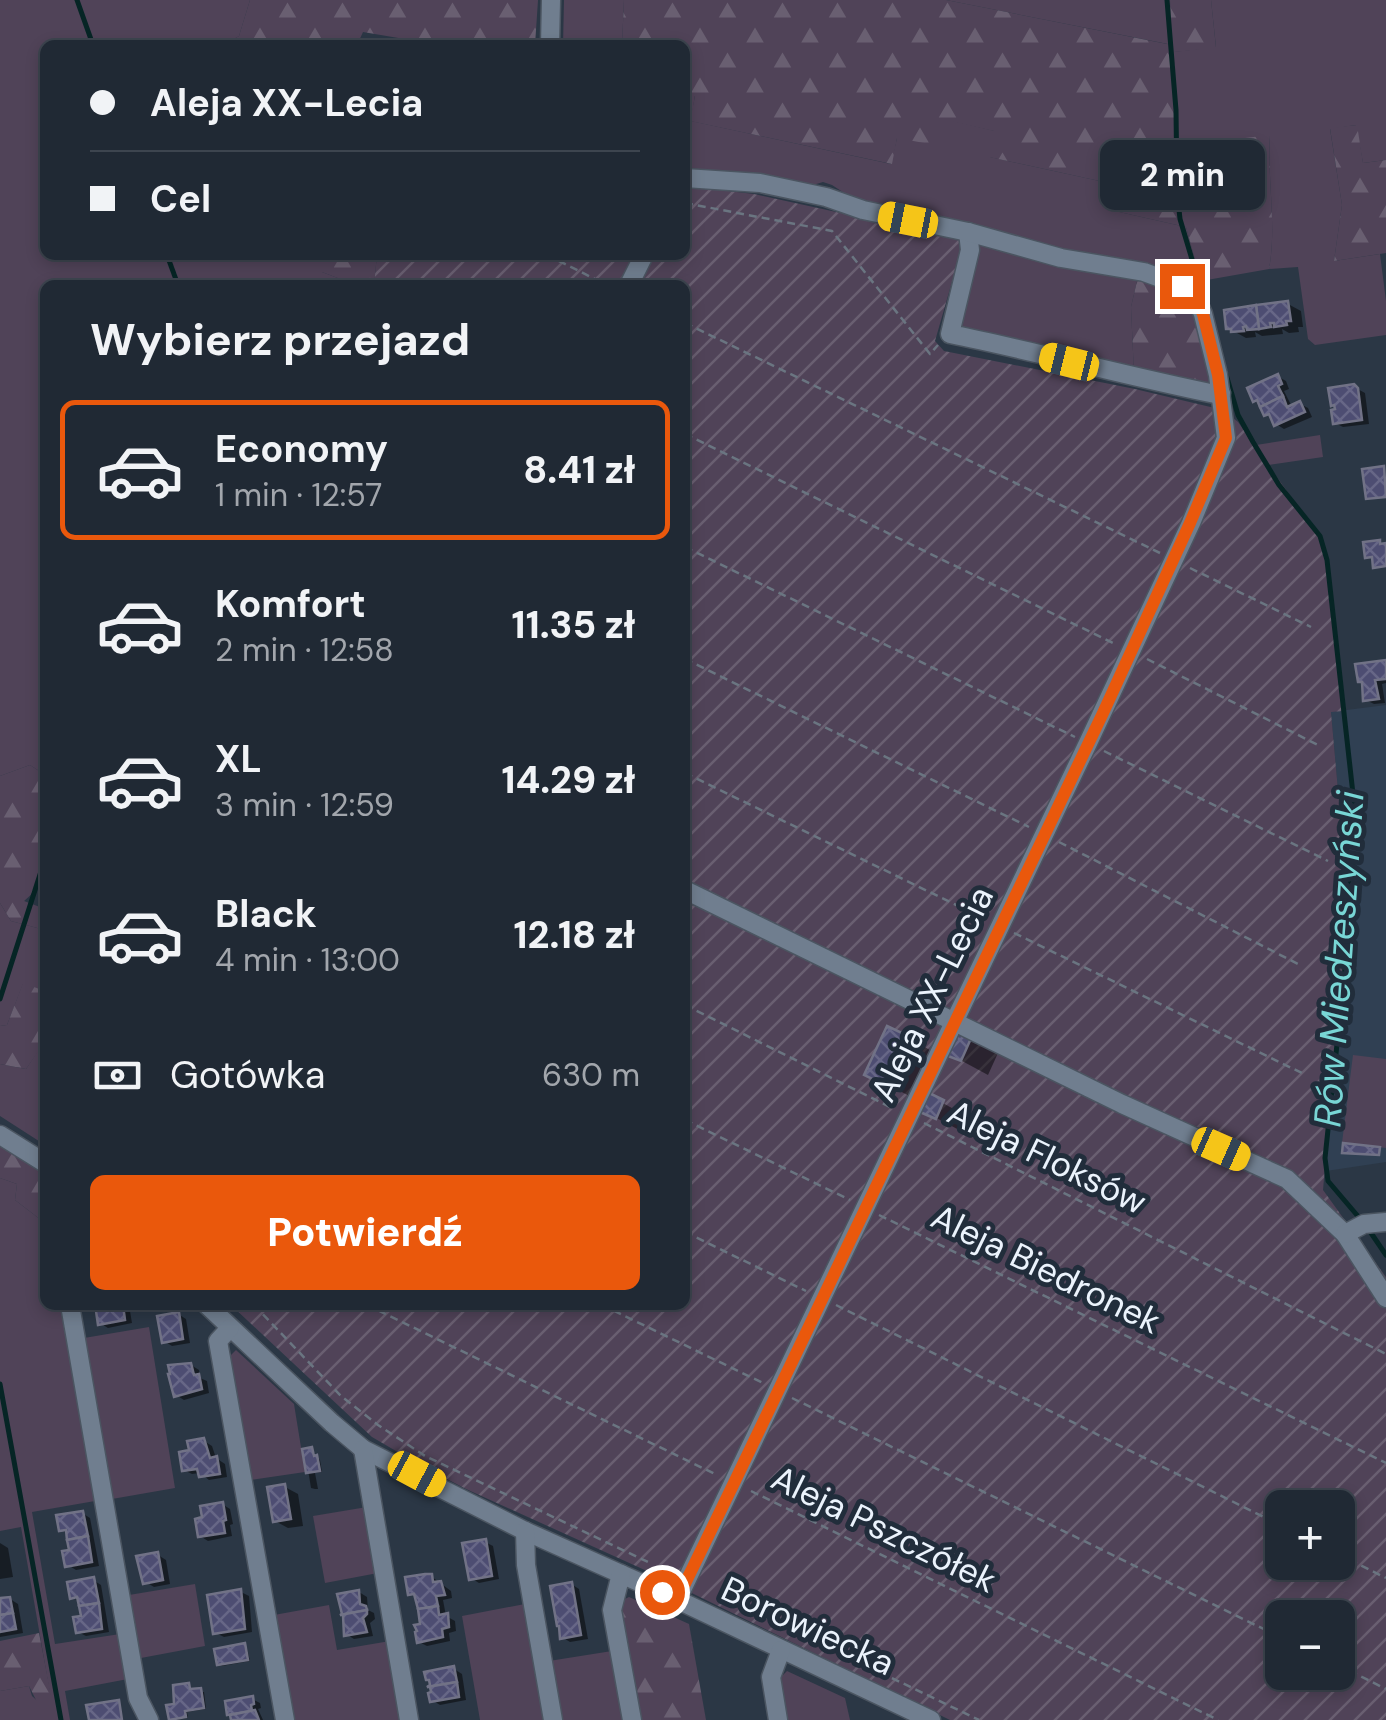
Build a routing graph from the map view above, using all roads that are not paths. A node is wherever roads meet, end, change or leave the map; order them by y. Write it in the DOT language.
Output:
graph roads {
  1 [pos="551,0"];
  2 [pos="550,40"];
  3 [pos="690,178"];
  4 [pos="968,232"];
  5 [pos="1222,401"];
  6 [pos="690,892"];
  7 [pos="955,1022"];
  8 [pos="0,1136"];
  9 [pos="40,1160"];
  10 [pos="1386,1222"];
  11 [pos="1345,1234"];
  12 [pos="1386,1298"];
  13 [pos="71,1310"];
  14 [pos="212,1310"];
  15 [pos="230,1328"];
  16 [pos="364,1449"];
  17 [pos="524,1530"];
  18 [pos="621,1574"];
  19 [pos="677,1600"];
  20 [pos="781,1650"];
  21 [pos="149,1720"];
  22 [pos="285,1720"];
  23 [pos="409,1720"];
  24 [pos="553,1720"];
  25 [pos="632,1720"];
  26 [pos="778,1720"];
  27 [pos="931,1720"];
  1 -- 2 [label="street"];
  3 -- 4 [label="street, Aleja XX-Lecia"];
  4 -- 5 [label="street, Aleja XX-Lecia"];
  4 -- 5 [label="street"];
  5 -- 7 [label="street, Aleja XX-Lecia"];
  6 -- 7 [label="street"];
  7 -- 11 [label="street"];
  7 -- 19 [label="street, Aleja XX-Lecia"];
  8 -- 9 [label="street"];
  10 -- 11 [label="street"];
  11 -- 12 [label="street"];
  13 -- 21 [label="street"];
  14 -- 15 [label="street, Borowiecka"];
  15 -- 16 [label="street, Borowiecka"];
  15 -- 22 [label="street"];
  16 -- 17 [label="street, Borowiecka"];
  16 -- 23 [label="street"];
  17 -- 18 [label="street, Borowiecka"];
  17 -- 24 [label="street"];
  18 -- 19 [label="street, Borowiecka"];
  18 -- 25 [label="street"];
  19 -- 20 [label="street, Borowiecka"];
  20 -- 26 [label="street"];
  20 -- 27 [label="street, Borowiecka"];
}
